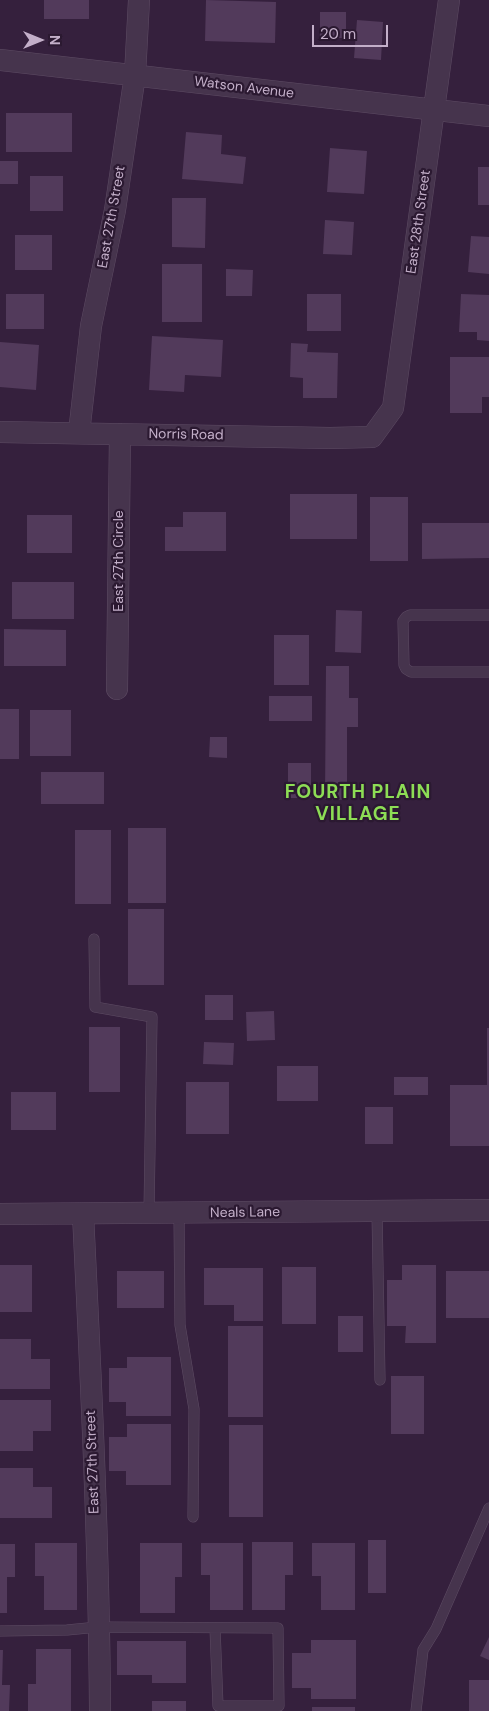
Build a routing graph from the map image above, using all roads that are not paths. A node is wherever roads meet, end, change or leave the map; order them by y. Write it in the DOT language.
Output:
graph roads {
  1 [pos="139,0"];
  2 [pos="449,0"];
  3 [pos="0,60"];
  4 [pos="135,76"];
  5 [pos="435,110"];
  6 [pos="489,116"];
  7 [pos="0,432"];
  8 [pos="79,434"];
  9 [pos="120,434"];
  10 [pos="372,437"];
  11 [pos="489,615"];
  12 [pos="489,672"];
  13 [pos="118,689"];
  14 [pos="94,939"];
  15 [pos="489,1210"];
  16 [pos="377,1211"];
  17 [pos="149,1213"];
  18 [pos="179,1213"];
  19 [pos="0,1214"];
  20 [pos="83,1214"];
  21 [pos="380,1380"];
  22 [pos="489,1508"];
  23 [pos="193,1517"];
  24 [pos="98,1627"];
  25 [pos="215,1628"];
  26 [pos="0,1631"];
  27 [pos="279,1708"];
  28 [pos="100,1711"];
  29 [pos="416,1711"];
  1 -- 4 [label="street, East 27th Street"];
  2 -- 5 [label="street, East 28th Street"];
  3 -- 4 [label="street, Watson Avenue"];
  4 -- 5 [label="street, Watson Avenue"];
  4 -- 8 [label="street, East 27th Street"];
  5 -- 6 [label="street, Watson Avenue"];
  5 -- 10 [label="street, East 28th Street"];
  7 -- 8 [label="street, Norris Road"];
  8 -- 9 [label="street, Norris Road"];
  9 -- 10 [label="street, Norris Road"];
  9 -- 13 [label="street, East 27th Circle"];
  11 -- 12 [label="lane"];
  14 -- 17 [label="lane"];
  15 -- 16 [label="street, Neals Lane"];
  16 -- 18 [label="street, Neals Lane"];
  16 -- 21 [label="lane"];
  17 -- 18 [label="street, Neals Lane"];
  17 -- 20 [label="street, Neals Lane"];
  18 -- 23 [label="lane"];
  19 -- 20 [label="street, Neals Lane"];
  20 -- 24 [label="street, East 27th Street"];
  22 -- 29 [label="lane"];
  24 -- 25 [label="lane"];
  24 -- 26 [label="lane"];
  24 -- 28 [label="street, East 27th Street"];
  25 -- 27 [label="lane"];
  25 -- 27 [label="lane"];
}
